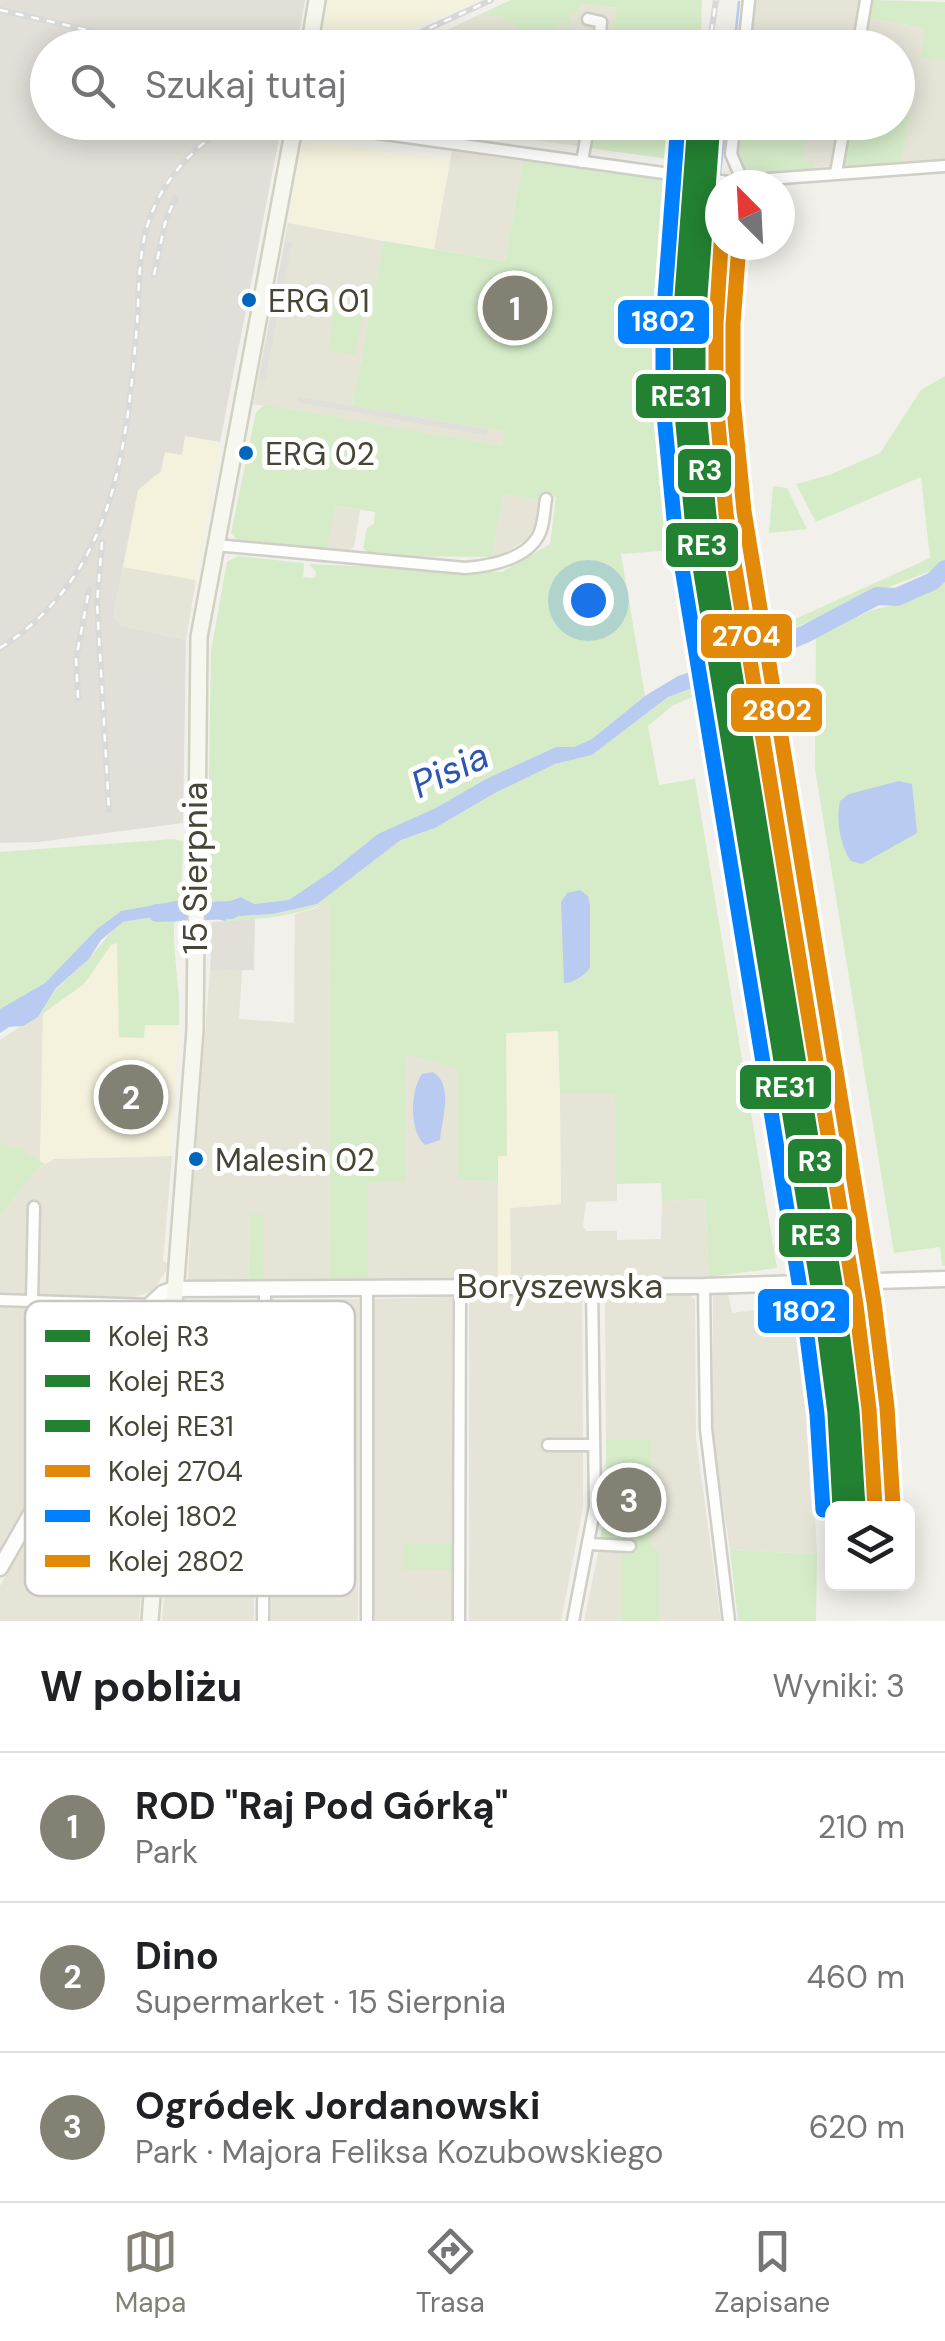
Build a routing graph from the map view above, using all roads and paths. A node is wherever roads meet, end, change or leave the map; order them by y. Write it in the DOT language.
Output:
graph roads {
  1 [pos="317,0"];
  2 [pos="749,0"];
  3 [pos="866,0"];
  4 [pos="588,19"];
  5 [pos="312,30"];
  6 [pos="600,30"];
  7 [pos="746,30"];
  8 [pos="861,30"];
  9 [pos="294,140"];
  10 [pos="425,140"];
  11 [pos="586,140"];
  12 [pos="733,140"];
  13 [pos="842,140"];
  14 [pos="582,162"];
  15 [pos="945,166"];
  16 [pos="738,170"];
  17 [pos="836,173"];
  18 [pos="705,177"];
  19 [pos="795,177"];
  20 [pos="546,499"];
  21 [pos="215,545"];
  22 [pos="34,1206"];
  23 [pos="945,1279"];
  24 [pos="592,1286"];
  25 [pos="704,1286"];
  26 [pos="460,1287"];
  27 [pos="265,1288"];
  28 [pos="368,1288"];
  29 [pos="175,1289"];
  30 [pos="0,1300"];
  31 [pos="32,1301"];
  32 [pos="154,1301"];
  33 [pos="174,1301"];
  34 [pos="265,1301"];
  35 [pos="548,1445"];
  36 [pos="594,1445"];
  37 [pos="25,1521"];
  38 [pos="588,1544"];
  39 [pos="630,1546"];
  40 [pos="2,1561"];
  41 [pos="152,1596"];
  42 [pos="263,1596"];
  43 [pos="150,1621"];
  44 [pos="263,1621"];
  45 [pos="366,1621"];
  46 [pos="459,1621"];
  47 [pos="573,1621"];
  48 [pos="730,1621"];
  1 -- 5 [label="main road"];
  2 -- 7 [label="street"];
  3 -- 8 [label="street"];
  4 -- 6 [label="street"];
  9 -- 21 [label="main road, 15 Sierpnia"];
  10 -- 14 [label="street"];
  11 -- 14 [label="street"];
  12 -- 16 [label="street"];
  13 -- 17 [label="street"];
  14 -- 18 [label="street"];
  15 -- 17 [label="street"];
  17 -- 19 [label="street"];
  20 -- 21 [label="street"];
  21 -- 29 [label="main road, 15 Sierpnia"];
  22 -- 31 [label="street"];
  23 -- 25 [label="street, Boryszewska"];
  24 -- 25 [label="street, Boryszewska"];
  24 -- 26 [label="street, Boryszewska"];
  24 -- 36 [label="street"];
  25 -- 48 [label="street"];
  26 -- 28 [label="street, Boryszewska"];
  26 -- 46 [label="street"];
  27 -- 28 [label="street, Boryszewska"];
  27 -- 29 [label="street, Boryszewska"];
  27 -- 34 [label="street"];
  28 -- 45 [label="street"];
  29 -- 32 [label="street"];
  29 -- 33 [label="main road, 15 Sierpnia"];
  30 -- 31 [label="street"];
  35 -- 36 [label="street"];
  36 -- 38 [label="street"];
  37 -- 40 [label="street"];
  38 -- 39 [label="street"];
  38 -- 47 [label="street"];
  41 -- 43 [label="main road, 15 Sierpnia"];
  42 -- 44 [label="street"];
}
